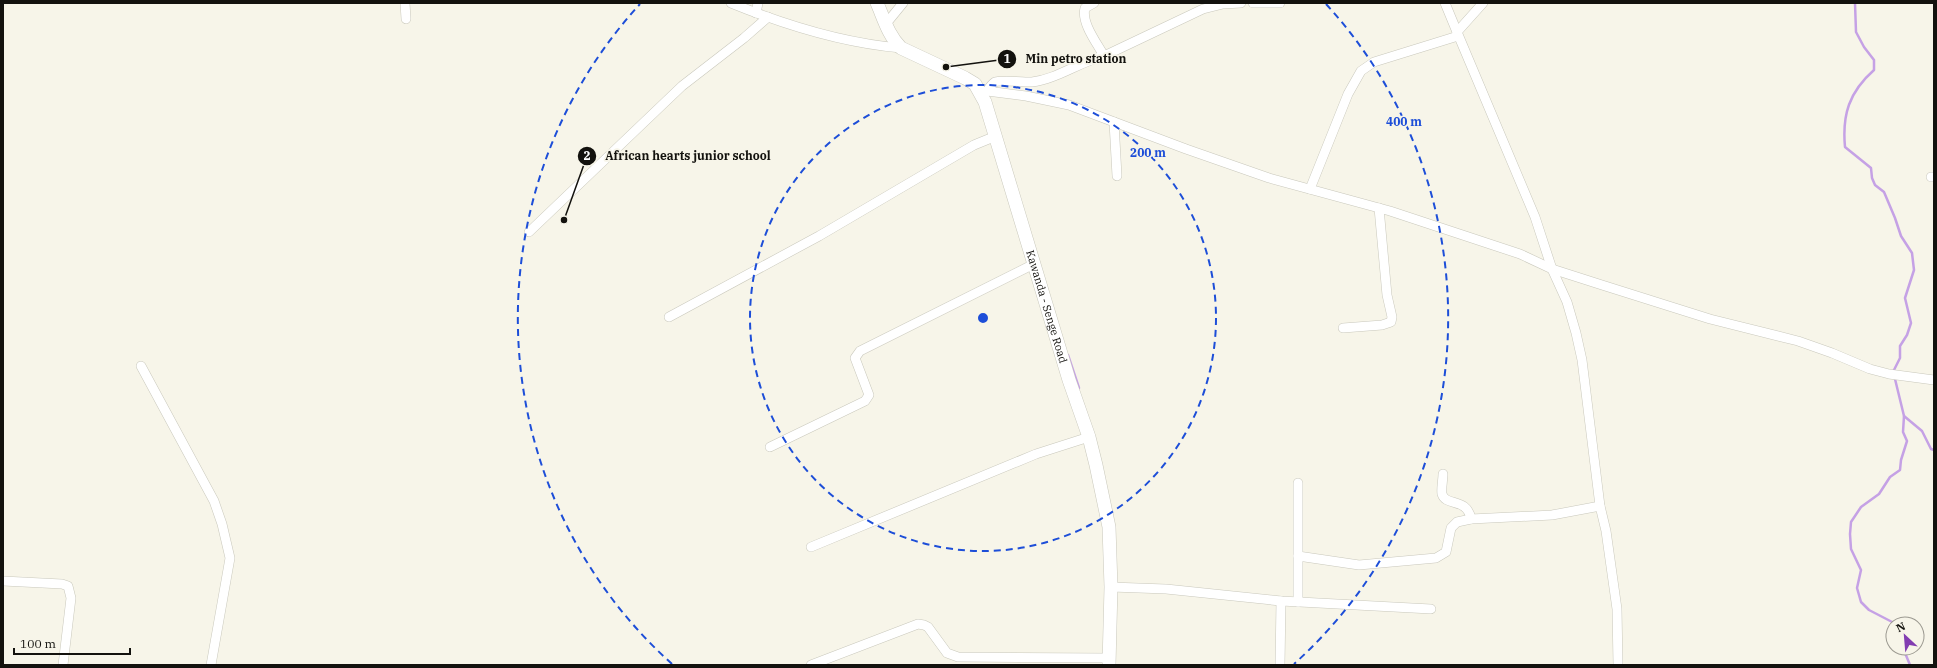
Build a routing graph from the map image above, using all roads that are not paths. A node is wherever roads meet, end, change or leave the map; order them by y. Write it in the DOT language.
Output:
graph roads {
  1 [pos="405,3"];
  2 [pos="731,3"];
  3 [pos="758,3"];
  4 [pos="877,3"];
  5 [pos="903,3"];
  6 [pos="1094,3"];
  7 [pos="1241,3"];
  8 [pos="1253,3"];
  9 [pos="1277,3"];
  10 [pos="1445,3"];
  11 [pos="1483,3"];
  12 [pos="756,13"];
  13 [pos="768,17"];
  14 [pos="406,19"];
  15 [pos="885,25"];
  16 [pos="1457,34"];
  17 [pos="900,48"];
  18 [pos="1104,56"];
  19 [pos="984,92"];
  20 [pos="1114,122"];
  21 [pos="996,136"];
  22 [pos="1117,176"];
  23 [pos="1310,189"];
  24 [pos="1379,208"];
  25 [pos="529,232"];
  26 [pos="1034,264"];
  27 [pos="1552,269"];
  28 [pos="669,316"];
  29 [pos="1343,328"];
  30 [pos="140,366"];
  31 [pos="1934,380"];
  32 [pos="1089,437"];
  33 [pos="770,448"];
  34 [pos="1443,474"];
  35 [pos="1298,483"];
  36 [pos="1600,506"];
  37 [pos="1471,519"];
  38 [pos="811,547"];
  39 [pos="1298,556"];
  40 [pos="3,581"];
  41 [pos="1111,587"];
  42 [pos="1281,600"];
  43 [pos="1298,602"];
  44 [pos="1431,609"];
  45 [pos="1109,661"];
  46 [pos="63,665"];
  47 [pos="211,665"];
  48 [pos="811,665"];
  49 [pos="1280,665"];
  50 [pos="1618,665"];
  1 -- 14 [label="street"];
  2 -- 12 [label="street"];
  3 -- 12 [label="street"];
  4 -- 15 [label="street"];
  5 -- 15 [label="street"];
  6 -- 18 [label="street"];
  7 -- 18 [label="street"];
  8 -- 9 [label="street"];
  10 -- 16 [label="street"];
  11 -- 16 [label="street"];
  12 -- 13 [label="street"];
  13 -- 17 [label="street"];
  13 -- 25 [label="street"];
  15 -- 17 [label="street"];
  16 -- 23 [label="street"];
  16 -- 27 [label="street"];
  17 -- 19 [label="street, Kawanda - Senge Road"];
  18 -- 19 [label="street"];
  19 -- 20 [label="street"];
  19 -- 21 [label="street, Kawanda - Senge Road"];
  20 -- 22 [label="street"];
  20 -- 23 [label="street"];
  21 -- 26 [label="street, Kawanda - Senge Road"];
  21 -- 28 [label="street"];
  23 -- 24 [label="street"];
  24 -- 27 [label="street"];
  24 -- 29 [label="street"];
  26 -- 32 [label="street, Kawanda - Senge Road"];
  26 -- 33 [label="street"];
  27 -- 31 [label="street"];
  27 -- 36 [label="street"];
  30 -- 47 [label="street"];
  32 -- 38 [label="street"];
  32 -- 41 [label="street, Kawanda - Senge Road"];
  34 -- 37 [label="street"];
  35 -- 39 [label="street"];
  36 -- 37 [label="street"];
  36 -- 50 [label="street"];
  37 -- 39 [label="street"];
  39 -- 43 [label="street"];
  40 -- 46 [label="street"];
  41 -- 42 [label="street"];
  41 -- 45 [label="street, Kawanda - Senge Road"];
  42 -- 43 [label="street"];
  42 -- 49 [label="street"];
  43 -- 44 [label="street"];
  45 -- 48 [label="street"];
}
